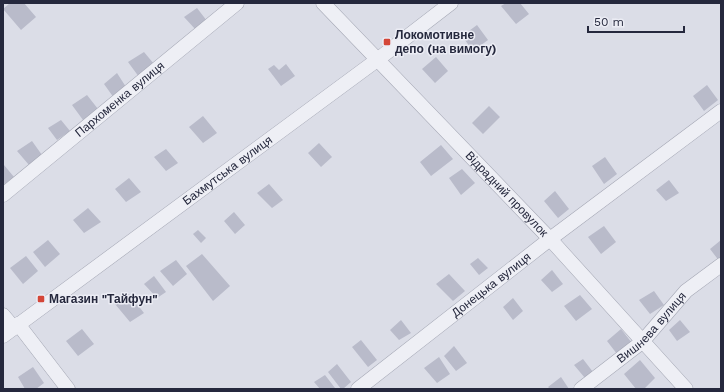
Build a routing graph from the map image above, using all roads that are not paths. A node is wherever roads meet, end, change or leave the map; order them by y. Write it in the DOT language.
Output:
graph roads {
  1 [pos="237,3"];
  2 [pos="323,3"];
  3 [pos="451,3"];
  4 [pos="377,60"];
  5 [pos="721,111"];
  6 [pos="3,195"];
  7 [pos="550,240"];
  8 [pos="721,265"];
  9 [pos="3,315"];
  10 [pos="12,329"];
  11 [pos="642,342"];
  12 [pos="68,389"];
  13 [pos="358,389"];
  14 [pos="581,389"];
  15 [pos="686,389"];
  1 -- 6 [label="street, Пархоменка вулиця"];
  2 -- 4 [label="street, Відрадний провулок"];
  3 -- 4 [label="street, Бахмутська вулиця"];
  4 -- 7 [label="street, Відрадний провулок"];
  4 -- 10 [label="street, Бахмутська вулиця"];
  5 -- 7 [label="street, Донецька вулиця"];
  7 -- 11 [label="street, Відрадний провулок"];
  7 -- 13 [label="street, Донецька вулиця"];
  8 -- 11 [label="street, Вишнева вулиця"];
  9 -- 10 [label="street"];
  10 -- 12 [label="street"];
  11 -- 14 [label="street, Вишнева вулиця"];
  11 -- 15 [label="street, Відрадний провулок"];
}
